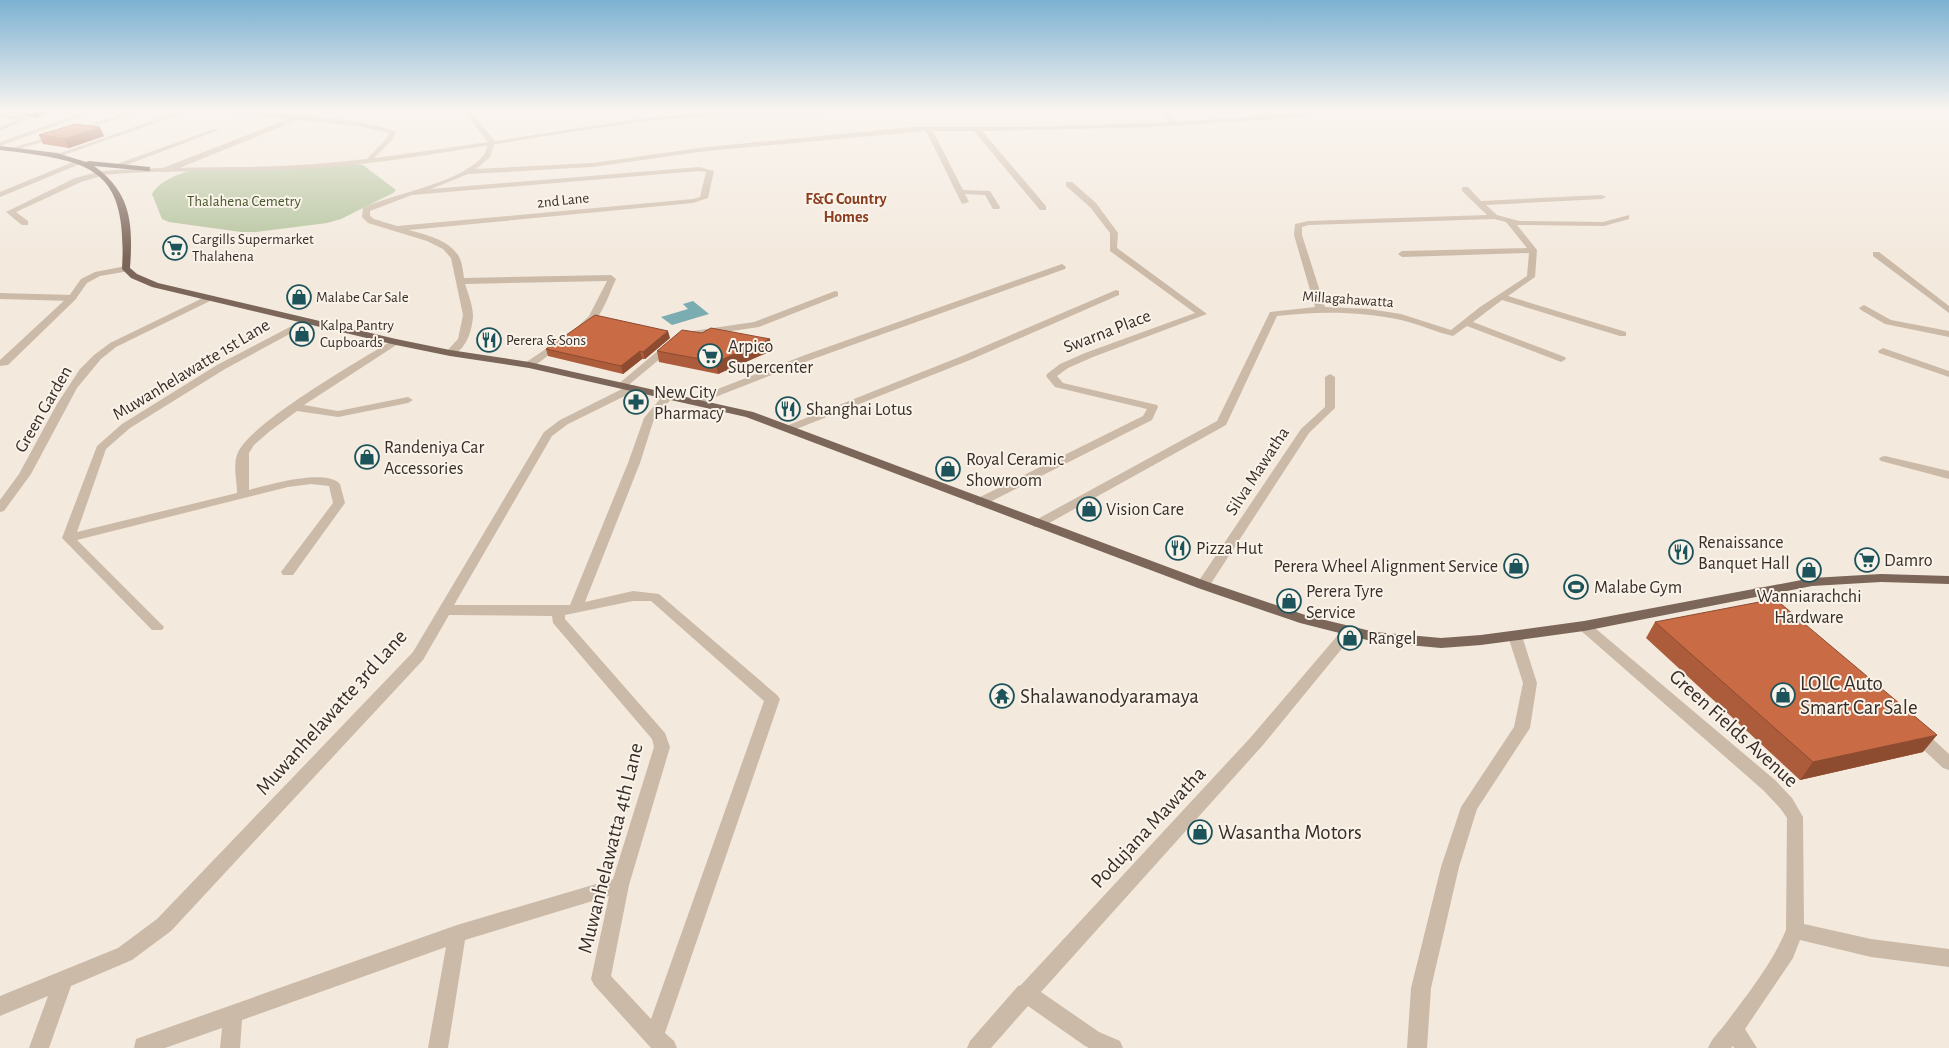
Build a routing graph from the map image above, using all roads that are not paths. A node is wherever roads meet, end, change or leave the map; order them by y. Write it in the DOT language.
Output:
graph roads {
  1 [pos="72,160"];
  2 [pos="132,160"];
  3 [pos="191,160"];
  4 [pos="377,160"];
  5 [pos="484,160"];
  6 [pos="629,160"];
  7 [pos="944,160"];
  8 [pos="1002,160"];
  9 [pos="370,161"];
  10 [pos="81,162"];
  11 [pos="118,165"];
  12 [pos="147,169"];
  13 [pos="166,170"];
  14 [pos="468,172"];
  15 [pos="105,176"];
  16 [pos="1069,184"];
  17 [pos="1465,189"];
  18 [pos="960,192"];
  19 [pos="411,193"];
  20 [pos="0,195"];
  21 [pos="1602,197"];
  22 [pos="965,202"];
  23 [pos="1480,203"];
  24 [pos="996,207"];
  25 [pos="1043,208"];
  26 [pos="1494,217"];
  27 [pos="1626,217"];
  28 [pos="1509,220"];
  29 [pos="25,223"];
  30 [pos="394,229"];
  31 [pos="1533,250"];
  32 [pos="1402,254"];
  33 [pos="1876,254"];
  34 [pos="1062,267"];
  35 [pos="126,269"];
  36 [pos="459,282"];
  37 [pos="1116,293"];
  38 [pos="835,294"];
  39 [pos="0,296"];
  40 [pos="1500,297"];
  41 [pos="72,298"];
  42 [pos="207,299"];
  43 [pos="1864,308"];
  44 [pos="1320,310"];
  45 [pos="1949,310"];
  46 [pos="307,321"];
  47 [pos="1467,323"];
  48 [pos="1623,334"];
  49 [pos="1949,334"];
  50 [pos="396,342"];
  51 [pos="1883,351"];
  52 [pos="450,353"];
  53 [pos="1561,359"];
  54 [pos="1,365"];
  55 [pos="529,365"];
  56 [pos="1949,374"];
  57 [pos="1330,377"];
  58 [pos="620,386"];
  59 [pos="633,388"];
  60 [pos="669,395"];
  61 [pos="408,400"];
  62 [pos="696,401"];
  63 [pos="295,407"];
  64 [pos="790,428"];
  65 [pos="1885,459"];
  66 [pos="1949,475"];
  67 [pos="243,495"];
  68 [pos="980,502"];
  69 [pos="0,508"];
  70 [pos="1038,524"];
  71 [pos="68,538"];
  72 [pos="288,572"];
  73 [pos="1949,580"];
  74 [pos="1203,585"];
  75 [pos="1759,591"];
  76 [pos="446,610"];
  77 [pos="567,610"];
  78 [pos="1796,624"];
  79 [pos="157,626"];
  80 [pos="1584,626"];
  81 [pos="1348,632"];
  82 [pos="1515,636"];
  83 [pos="1905,724"];
  84 [pos="1949,764"];
  85 [pos="620,885"];
  86 [pos="1795,930"];
  87 [pos="458,934"];
  88 [pos="1949,958"];
  89 [pos="63,980"];
  90 [pos="1025,993"];
  91 [pos="0,1006"];
  92 [pos="233,1013"];
  93 [pos="1733,1030"];
  94 [pos="660,1043"];
  95 [pos="143,1046"];
  96 [pos="39,1048"];
  97 [pos="230,1048"];
  98 [pos="438,1048"];
  99 [pos="977,1048"];
  100 [pos="1113,1048"];
  101 [pos="1417,1048"];
  102 [pos="1718,1048"];
  103 [pos="1747,1048"];
  1 -- 10 [label="main road"];
  2 -- 11 [label="street"];
  3 -- 13 [label="street"];
  4 -- 9 [label="street"];
  5 -- 14 [label="street"];
  6 -- 14 [label="street"];
  7 -- 18 [label="street"];
  8 -- 25 [label="street"];
  9 -- 13 [label="street"];
  10 -- 11 [label="main road"];
  10 -- 15 [label="main road"];
  10 -- 20 [label="street"];
  11 -- 12 [label="main road"];
  12 -- 13 [label="street"];
  12 -- 15 [label="street"];
  13 -- 15 [label="street"];
  14 -- 19 [label="street"];
  15 -- 29 [label="street"];
  15 -- 35 [label="main road"];
  16 -- 68 [label="street, Swarna Place"];
  17 -- 23 [label="street"];
  18 -- 22 [label="street"];
  18 -- 24 [label="street"];
  19 -- 30 [label="street"];
  19 -- 30 [label="street, 2nd Lane"];
  21 -- 23 [label="street"];
  23 -- 26 [label="street"];
  26 -- 28 [label="street"];
  26 -- 44 [label="street"];
  27 -- 28 [label="street"];
  28 -- 31 [label="street"];
  30 -- 36 [label="street"];
  31 -- 32 [label="street"];
  31 -- 40 [label="street, Millagahawatta"];
  33 -- 45 [label="street"];
  34 -- 62 [label="street"];
  35 -- 41 [label="street"];
  35 -- 42 [label="main road"];
  36 -- 52 [label="street"];
  36 -- 55 [label="street"];
  37 -- 64 [label="street"];
  38 -- 58 [label="street"];
  39 -- 41 [label="street"];
  40 -- 47 [label="street, Millagahawatta"];
  40 -- 48 [label="street"];
  41 -- 54 [label="street"];
  42 -- 46 [label="main road"];
  42 -- 69 [label="street, Green Garden"];
  43 -- 49 [label="street"];
  44 -- 47 [label="street, Millagahawatta"];
  44 -- 70 [label="street, Millagahawatta"];
  46 -- 50 [label="main road"];
  46 -- 71 [label="street, Muwanhelawatte 1st Lane"];
  47 -- 53 [label="street"];
  50 -- 52 [label="main road"];
  50 -- 63 [label="street"];
  51 -- 56 [label="street"];
  52 -- 55 [label="main road"];
  55 -- 58 [label="main road"];
  57 -- 74 [label="street, Silva Mawatha"];
  58 -- 59 [label="main road"];
  59 -- 60 [label="main road"];
  59 -- 76 [label="street, Muwanhelawatte 3rd Lane"];
  60 -- 62 [label="main road"];
  60 -- 77 [label="street"];
  61 -- 63 [label="street"];
  62 -- 64 [label="main road"];
  63 -- 67 [label="street"];
  64 -- 68 [label="main road"];
  65 -- 66 [label="street"];
  67 -- 71 [label="street"];
  67 -- 72 [label="street"];
  68 -- 70 [label="main road"];
  70 -- 74 [label="main road"];
  71 -- 79 [label="street"];
  73 -- 75 [label="main road"];
  74 -- 81 [label="main road"];
  75 -- 78 [label="street"];
  75 -- 80 [label="main road"];
  76 -- 77 [label="street"];
  76 -- 89 [label="street, Muwanhelawatte 3rd Lane"];
  77 -- 85 [label="street, Muwanhelawatta 4th Lane"];
  77 -- 94 [label="street"];
  80 -- 82 [label="main road"];
  80 -- 86 [label="street, Green Fields Avenue"];
  81 -- 82 [label="main road"];
  81 -- 90 [label="street, Podujana Mawatha"];
  82 -- 101 [label="street"];
  83 -- 84 [label="street"];
  85 -- 87 [label="street"];
  85 -- 94 [label="street, Muwanhelawatta 4th Lane"];
  86 -- 88 [label="street"];
  86 -- 93 [label="street, Green Fields Avenue"];
  87 -- 92 [label="street"];
  87 -- 98 [label="street"];
  89 -- 91 [label="street, Muwanhelawatte 3rd Lane"];
  89 -- 96 [label="street"];
  90 -- 99 [label="street, Podujana Mawatha"];
  90 -- 100 [label="street"];
  92 -- 95 [label="street"];
  92 -- 97 [label="street"];
  93 -- 102 [label="street, Green Fields Avenue"];
  93 -- 103 [label="street"];
}
